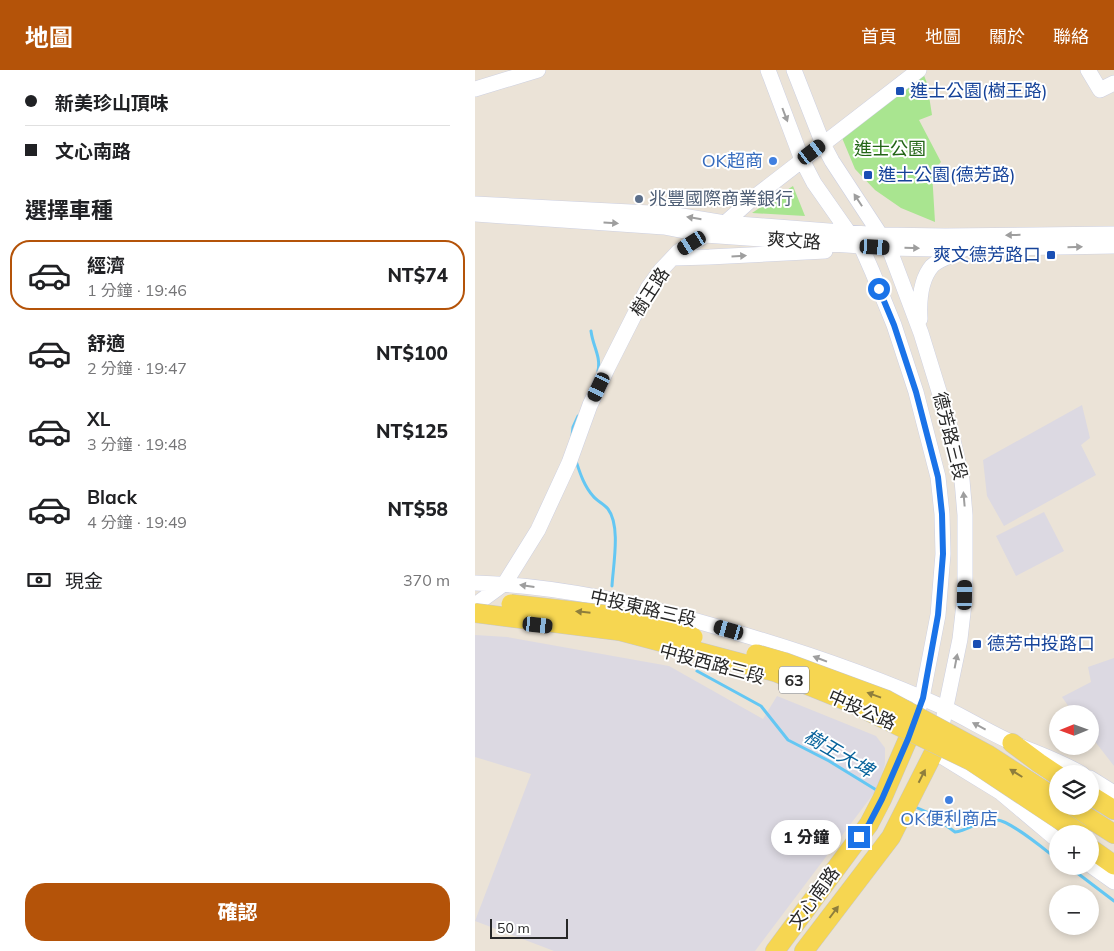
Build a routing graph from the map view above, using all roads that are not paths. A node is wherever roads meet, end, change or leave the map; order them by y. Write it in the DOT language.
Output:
graph roads {
  1 [pos="538,70"];
  2 [pos="768,70"];
  3 [pos="794,70"];
  4 [pos="919,70"];
  5 [pos="1088,70"];
  6 [pos="1114,83"];
  7 [pos="475,89"];
  8 [pos="823,144"];
  9 [pos="801,160"];
  10 [pos="475,204"];
  11 [pos="475,214"];
  12 [pos="725,223"];
  13 [pos="849,233"];
  14 [pos="1114,234"];
  15 [pos="705,235"];
  16 [pos="884,241"];
  17 [pos="861,246"];
  18 [pos="1114,246"];
  19 [pos="969,248"];
  20 [pos="673,258"];
  21 [pos="921,333"];
  22 [pos="475,582"];
  23 [pos="505,583"];
  24 [pos="475,600"];
  25 [pos="617,601"];
  26 [pos="475,605"];
  27 [pos="475,613"];
  28 [pos="475,621"];
  29 [pos="609,636"];
  30 [pos="923,698"];
  31 [pos="947,709"];
  32 [pos="908,739"];
  33 [pos="1012,743"];
  34 [pos="934,752"];
  35 [pos="1066,765"];
  36 [pos="1049,770"];
  37 [pos="1099,784"];
  38 [pos="1000,792"];
  39 [pos="1049,793"];
  40 [pos="1114,793"];
  41 [pos="1099,801"];
  42 [pos="1114,810"];
  43 [pos="1084,815"];
  44 [pos="1059,825"];
  45 [pos="1067,825"];
  46 [pos="1049,833"];
  47 [pos="1114,834"];
  48 [pos="1099,846"];
  49 [pos="1099,854"];
  50 [pos="1114,856"];
  51 [pos="1114,865"];
  52 [pos="1099,871"];
  53 [pos="1114,882"];
  54 [pos="775,951"];
  55 [pos="804,951"];
  1 -- 7 [label="street"];
  2 -- 9 [label="street, one-way"];
  3 -- 8 [label="street, 德芳路三段"];
  4 -- 8 [label="street, 樹王路"];
  5 -- 6 [label="street"];
  8 -- 9 [label="street, 樹王路"];
  16 -- 8 [label="street, 德芳路三段, one-way"];
  9 -- 12 [label="street, 樹王路"];
  9 -- 13 [label="street"];
  12 -- 10 [label="street, 爽文路, one-way"];
  11 -- 15 [label="street, 爽文路, one-way"];
  12 -- 13 [label="street, 爽文路"];
  12 -- 15 [label="street, 樹王路"];
  13 -- 16 [label="street, 爽文路"];
  13 -- 17 [label="street"];
  14 -- 16 [label="street, 爽文路, one-way"];
  15 -- 17 [label="street, 爽文路"];
  15 -- 20 [label="street, 樹王路"];
  16 -- 17 [label="street, 爽文路"];
  16 -- 19 [label="street, 爽文路, one-way"];
  16 -- 21 [label="street, 德芳路三段"];
  20 -- 17 [label="street, one-way"];
  17 -- 30 [label="street, 德芳路三段"];
  19 -- 18 [label="street, 爽文路, one-way"];
  19 -- 21 [label="street"];
  20 -- 23 [label="street, 樹王路"];
  31 -- 21 [label="street, 德芳路三段, one-way"];
  22 -- 23 [label="street, 中投東路三段"];
  25 -- 23 [label="street, 中投東路三段, one-way"];
  23 -- 26 [label="street"];
  39 -- 24 [label="main road, 中投公路 / 63, one-way, bridge"];
  25 -- 29 [label="street"];
  30 -- 25 [label="street, 中投東路三段, one-way"];
  27 -- 45 [label="main road, 中投公路 / 63, bridge"];
  28 -- 29 [label="street, 中投西路三段"];
  29 -- 32 [label="street, 中投西路三段"];
  30 -- 31 [label="street, 中投東路三段"];
  30 -- 32 [label="street, 德芳路三段"];
  33 -- 31 [label="street, 中投東路三段, one-way"];
  31 -- 34 [label="street, 德芳路三段"];
  32 -- 34 [label="street, 中投西路三段"];
  32 -- 54 [label="main road, 文心南路"];
  33 -- 35 [label="street, 中投東路三段"];
  33 -- 36 [label="main road"];
  34 -- 38 [label="street, 中投西路三段"];
  55 -- 34 [label="main road, 文心南路, one-way"];
  37 -- 40 [label="street"];
  38 -- 44 [label="main road"];
  38 -- 46 [label="street, 中投西路三段"];
  41 -- 42 [label="main road"];
  43 -- 47 [label="main road"];
  48 -- 50 [label="main road"];
  49 -- 51 [label="main road"];
  52 -- 53 [label="street"];
}
